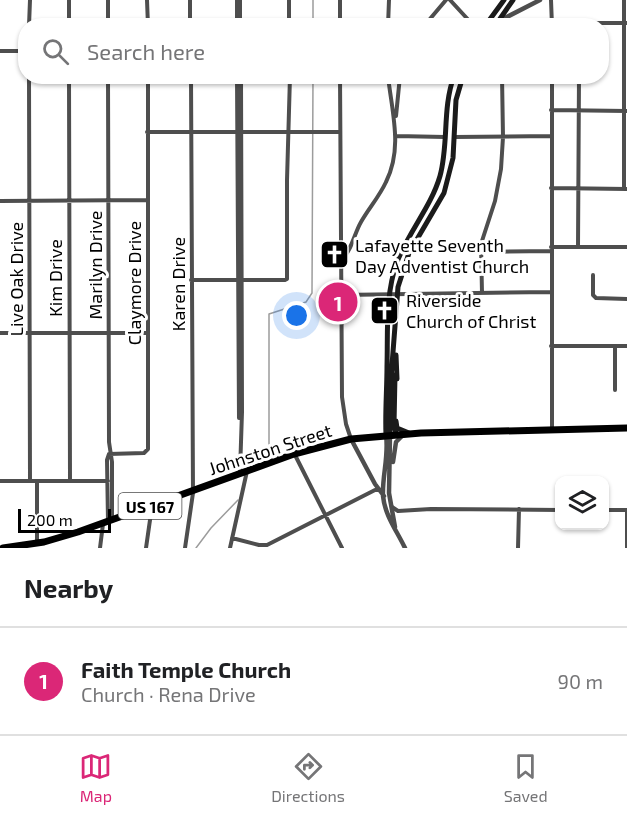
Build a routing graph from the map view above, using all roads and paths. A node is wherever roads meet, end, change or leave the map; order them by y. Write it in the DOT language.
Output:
graph roads {
  1 [pos="30,0"];
  2 [pos="69,0"];
  3 [pos="108,0"];
  4 [pos="147,0"];
  5 [pos="190,0"];
  6 [pos="239,0"];
  7 [pos="289,0"];
  8 [pos="340,0"];
  9 [pos="389,0"];
  10 [pos="448,0"];
  11 [pos="504,0"];
  12 [pos="513,0"];
  13 [pos="540,0"];
  14 [pos="551,0"];
  15 [pos="624,0"];
  16 [pos="29,18"];
  17 [pos="69,18"];
  18 [pos="108,18"];
  19 [pos="148,18"];
  20 [pos="190,18"];
  21 [pos="239,18"];
  22 [pos="289,18"];
  23 [pos="340,18"];
  24 [pos="388,18"];
  25 [pos="431,18"];
  26 [pos="466,18"];
  27 [pos="491,18"];
  28 [pos="500,18"];
  29 [pos="506,18"];
  30 [pos="552,18"];
  31 [pos="609,23"];
  32 [pos="626,23"];
  33 [pos="0,51"];
  34 [pos="18,51"];
  35 [pos="29,84"];
  36 [pos="69,84"];
  37 [pos="108,84"];
  38 [pos="148,84"];
  39 [pos="191,84"];
  40 [pos="239,84"];
  41 [pos="290,84"];
  42 [pos="340,84"];
  43 [pos="389,84"];
  44 [pos="399,84"];
  45 [pos="452,84"];
  46 [pos="460,84"];
  47 [pos="502,84"];
  48 [pos="552,84"];
  49 [pos="579,84"];
  50 [pos="551,111"];
  51 [pos="579,111"];
  52 [pos="625,111"];
  53 [pos="395,122"];
  54 [pos="288,131"];
  55 [pos="147,132"];
  56 [pos="191,132"];
  57 [pos="239,132"];
  58 [pos="340,132"];
  59 [pos="396,136"];
  60 [pos="552,136"];
  61 [pos="445,137"];
  62 [pos="454,137"];
  63 [pos="503,137"];
  64 [pos="551,188"];
  65 [pos="578,189"];
  66 [pos="626,189"];
  67 [pos="29,200"];
  68 [pos="69,200"];
  69 [pos="108,200"];
  70 [pos="148,200"];
  71 [pos="0,201"];
  72 [pos="578,247"];
  73 [pos="627,248"];
  74 [pos="551,249"];
  75 [pos="481,252"];
  76 [pos="341,259"];
  77 [pos="592,274"];
  78 [pos="191,280"];
  79 [pos="240,280"];
  80 [pos="551,292"];
  81 [pos="482,293"];
  82 [pos="393,295"];
  83 [pos="341,296"];
  84 [pos="627,299"];
  85 [pos="388,327"];
  86 [pos="68,332"];
  87 [pos="0,333"];
  88 [pos="29,333"];
  89 [pos="109,333"];
  90 [pos="148,333"];
  91 [pos="394,343"];
  92 [pos="551,346"];
  93 [pos="615,346"];
  94 [pos="627,346"];
  95 [pos="393,360"];
  96 [pos="615,390"];
  97 [pos="627,428"];
  98 [pos="552,429"];
  99 [pos="409,433"];
  100 [pos="391,435"];
  101 [pos="351,439"];
  102 [pos="109,454"];
  103 [pos="294,454"];
  104 [pos="391,467"];
  105 [pos="243,472"];
  106 [pos="0,481"];
  107 [pos="37,481"];
  108 [pos="70,481"];
  109 [pos="110,481"];
  110 [pos="30,482"];
  111 [pos="193,490"];
  112 [pos="379,490"];
  113 [pos="370,493"];
  114 [pos="384,498"];
  115 [pos="152,505"];
  116 [pos="391,507"];
  117 [pos="519,509"];
  118 [pos="555,510"];
  119 [pos="609,510"];
  120 [pos="627,510"];
  121 [pos="398,511"];
  122 [pos="325,515"];
  123 [pos="393,517"];
  124 [pos="108,521"];
  125 [pos="395,526"];
  126 [pos="232,538"];
  127 [pos="52,540"];
  128 [pos="37,543"];
  129 [pos="5,548"];
  130 [pos="51,548"];
  131 [pos="100,548"];
  132 [pos="146,548"];
  133 [pos="185,548"];
  134 [pos="230,548"];
  135 [pos="342,548"];
  136 [pos="405,548"];
  137 [pos="518,548"];
  138 [pos="627,548"];
  1 -- 16 [label="street"];
  2 -- 17 [label="street"];
  3 -- 18 [label="street"];
  4 -- 19 [label="street"];
  5 -- 20 [label="street"];
  6 -- 21 [label="street"];
  7 -- 22 [label="street"];
  8 -- 23 [label="street"];
  9 -- 24 [label="street"];
  10 -- 25 [label="street"];
  10 -- 26 [label="street"];
  11 -- 27 [label="main road"];
  12 -- 28 [label="main road"];
  13 -- 29 [label="street"];
  14 -- 30 [label="street"];
  15 -- 32 [label="street"];
  31 -- 32 [label="street"];
  32 -- 52 [label="street"];
  33 -- 34 [label="street"];
  35 -- 67 [label="street, Live Oak Drive"];
  36 -- 68 [label="street, Kim Drive"];
  37 -- 69 [label="street, Marilyn Drive"];
  38 -- 55 [label="street, Claymore Drive"];
  39 -- 56 [label="street, Karen Drive"];
  40 -- 57 [label="street"];
  41 -- 54 [label="street"];
  42 -- 58 [label="street"];
  43 -- 53 [label="street"];
  44 -- 53 [label="street"];
  45 -- 61 [label="main road"];
  46 -- 62 [label="main road"];
  47 -- 63 [label="street"];
  48 -- 50 [label="street"];
  49 -- 51 [label="street"];
  50 -- 51 [label="street"];
  50 -- 60 [label="street"];
  51 -- 52 [label="street"];
  51 -- 65 [label="street"];
  52 -- 66 [label="street"];
  53 -- 59 [label="street"];
  54 -- 57 [label="street"];
  54 -- 58 [label="street"];
  54 -- 79 [label="street"];
  55 -- 56 [label="street"];
  55 -- 70 [label="street, Claymore Drive"];
  56 -- 57 [label="street"];
  56 -- 78 [label="street, Karen Drive"];
  57 -- 79 [label="street"];
  58 -- 76 [label="street"];
  59 -- 61 [label="street"];
  59 -- 76 [label="street"];
  60 -- 63 [label="street"];
  60 -- 64 [label="street"];
  61 -- 82 [label="main road"];
  62 -- 63 [label="street"];
  62 -- 82 [label="main road"];
  63 -- 75 [label="street"];
  64 -- 65 [label="street"];
  64 -- 74 [label="street"];
  65 -- 66 [label="street"];
  65 -- 72 [label="street"];
  67 -- 68 [label="street"];
  67 -- 71 [label="street"];
  67 -- 88 [label="street, Live Oak Drive"];
  68 -- 69 [label="street"];
  68 -- 86 [label="street, Kim Drive"];
  69 -- 70 [label="street"];
  69 -- 89 [label="street, Marilyn Drive"];
  70 -- 90 [label="street, Claymore Drive"];
  72 -- 73 [label="street"];
  72 -- 74 [label="street"];
  74 -- 75 [label="street"];
  74 -- 80 [label="street"];
  75 -- 81 [label="street"];
  76 -- 83 [label="street"];
  77 -- 84 [label="street"];
  78 -- 79 [label="street"];
  78 -- 111 [label="street, Karen Drive"];
  79 -- 105 [label="street"];
  80 -- 81 [label="street"];
  80 -- 92 [label="street"];
  81 -- 82 [label="street"];
  82 -- 83 [label="street"];
  82 -- 85 [label="main road"];
  82 -- 91 [label="main road"];
  83 -- 101 [label="street"];
  85 -- 95 [label="main road"];
  85 -- 100 [label="main road"];
  86 -- 88 [label="street"];
  86 -- 89 [label="street"];
  86 -- 108 [label="street, Kim Drive"];
  87 -- 88 [label="street"];
  88 -- 110 [label="street, Live Oak Drive"];
  89 -- 90 [label="street"];
  89 -- 102 [label="street, Marilyn Drive"];
  90 -- 102 [label="street, Claymore Drive"];
  91 -- 95 [label="main road"];
  91 -- 99 [label="main road"];
  92 -- 93 [label="street"];
  92 -- 98 [label="street"];
  93 -- 94 [label="street"];
  93 -- 96 [label="street"];
  95 -- 100 [label="main road"];
  97 -- 98 [label="main road, Johnston Street / US 167"];
  98 -- 99 [label="main road, Johnston Street / US 167"];
  99 -- 100 [label="main road, Johnston Street / US 167"];
  99 -- 104 [label="street"];
  100 -- 101 [label="main road, Johnston Street / US 167"];
  100 -- 104 [label="street"];
  100 -- 114 [label="street"];
  101 -- 103 [label="main road, Johnston Street / US 167"];
  101 -- 112 [label="street"];
  102 -- 109 [label="street, Marilyn Drive"];
  103 -- 105 [label="main road, Johnston Street / US 167"];
  103 -- 122 [label="street"];
  104 -- 116 [label="street"];
  105 -- 111 [label="main road, Johnston Street / US 167"];
  105 -- 126 [label="street"];
  106 -- 110 [label="street"];
  107 -- 108 [label="street"];
  107 -- 110 [label="street"];
  107 -- 128 [label="street"];
  108 -- 109 [label="street"];
  109 -- 124 [label="street, Marilyn Drive"];
  111 -- 115 [label="main road, Johnston Street / US 167"];
  111 -- 133 [label="street, Karen Drive"];
  112 -- 113 [label="street"];
  112 -- 114 [label="street"];
  113 -- 114 [label="street"];
  113 -- 122 [label="street"];
  114 -- 123 [label="street"];
  114 -- 125 [label="street"];
  115 -- 124 [label="main road, Johnston Street / US 167"];
  115 -- 132 [label="street"];
  116 -- 121 [label="street"];
  116 -- 123 [label="street"];
  117 -- 118 [label="street"];
  117 -- 121 [label="street"];
  117 -- 137 [label="street"];
  119 -- 120 [label="street"];
  120 -- 138 [label="street"];
  121 -- 123 [label="street"];
  122 -- 126 [label="street"];
  122 -- 135 [label="street"];
  123 -- 125 [label="street"];
  124 -- 127 [label="main road, Johnston Street / US 167"];
  124 -- 131 [label="street, Marilyn Drive"];
  125 -- 136 [label="street"];
  126 -- 134 [label="street"];
  127 -- 128 [label="main road, Johnston Street / US 167"];
  127 -- 130 [label="street"];
  128 -- 129 [label="main road, Johnston Street / US 167"];
}
